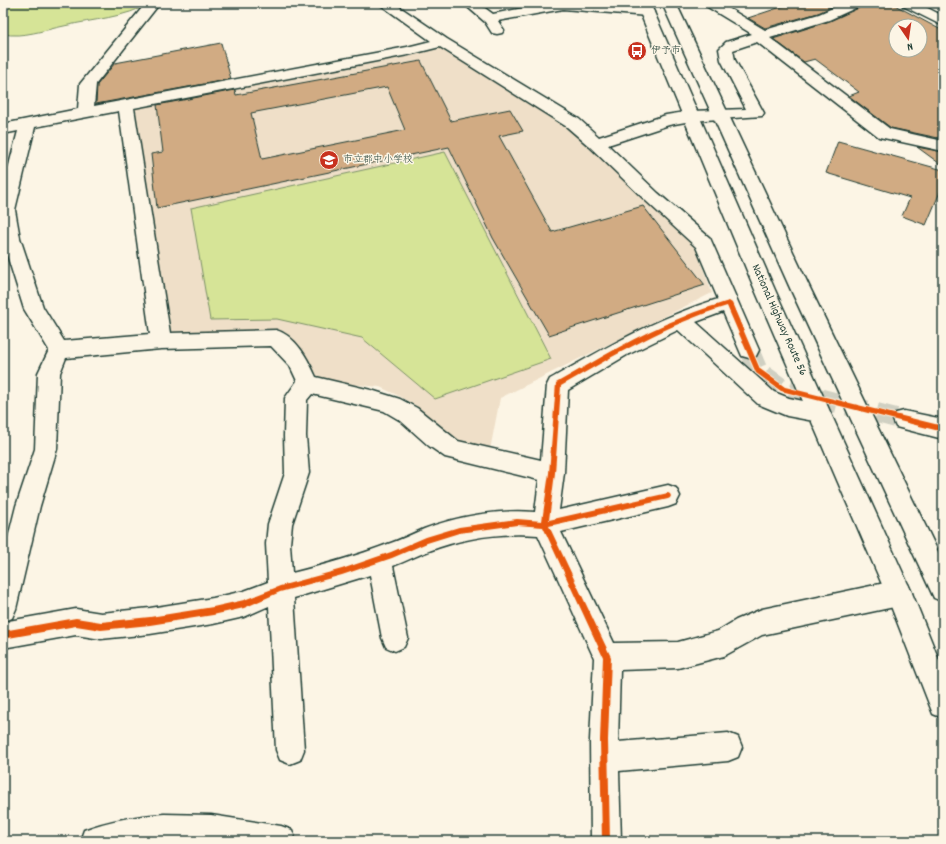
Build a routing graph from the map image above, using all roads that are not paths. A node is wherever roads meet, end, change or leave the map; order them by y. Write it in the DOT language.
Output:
graph roads {
  1 [pos="153,3"];
  2 [pos="385,3"];
  3 [pos="470,3"];
  4 [pos="669,3"];
  5 [pos="711,3"];
  6 [pos="908,3"];
  7 [pos="850,4"];
  8 [pos="528,7"];
  9 [pos="645,8"];
  10 [pos="943,22"];
  11 [pos="761,35"];
  12 [pos="442,42"];
  13 [pos="126,105"];
  14 [pos="86,112"];
  15 [pos="721,115"];
  16 [pos="691,116"];
  17 [pos="28,124"];
  18 [pos="3,129"];
  19 [pos="596,144"];
  20 [pos="943,146"];
  21 [pos="5,210"];
  22 [pos="729,303"];
  23 [pos="681,320"];
  24 [pos="161,340"];
  25 [pos="59,350"];
  26 [pos="749,350"];
  27 [pos="308,383"];
  28 [pos="819,413"];
  29 [pos="904,420"];
  30 [pos="943,430"];
  31 [pos="552,473"];
  32 [pos="668,496"];
  33 [pos="545,524"];
  34 [pos="380,559"];
  35 [pos="942,583"];
  36 [pos="280,589"];
  37 [pos="898,594"];
  38 [pos="3,609"];
  39 [pos="3,635"];
  40 [pos="395,638"];
  41 [pos="607,657"];
  42 [pos="943,704"];
  43 [pos="728,746"];
  44 [pos="290,750"];
  45 [pos="604,758"];
  46 [pos="95,841"];
  47 [pos="281,841"];
  48 [pos="606,841"];
  1 -- 14 [label="main road"];
  2 -- 12 [label="main road"];
  3 -- 8 [label="main road"];
  4 -- 15 [label="main road"];
  5 -- 11 [label="main road"];
  6 -- 10 [label="main road"];
  7 -- 11 [label="main road"];
  8 -- 9 [label="main road"];
  9 -- 16 [label="main road, National Highway Route 56"];
  11 -- 15 [label="main road"];
  11 -- 20 [label="main road"];
  12 -- 13 [label="main road"];
  12 -- 19 [label="main road"];
  13 -- 14 [label="main road"];
  13 -- 24 [label="main road"];
  14 -- 17 [label="main road"];
  15 -- 16 [label="main road"];
  15 -- 35 [label="main road"];
  16 -- 19 [label="main road"];
  16 -- 28 [label="main road, National Highway Route 56"];
  17 -- 18 [label="main road"];
  17 -- 21 [label="main road"];
  19 -- 22 [label="main road"];
  21 -- 25 [label="main road"];
  22 -- 23 [label="main road"];
  22 -- 26 [label="main road"];
  23 -- 28 [label="main road"];
  23 -- 31 [label="main road"];
  24 -- 25 [label="main road"];
  24 -- 27 [label="main road"];
  25 -- 38 [label="main road"];
  27 -- 31 [label="main road"];
  27 -- 36 [label="main road"];
  28 -- 37 [label="main road, National Highway Route 56"];
  29 -- 30 [label="main road"];
  31 -- 33 [label="main road"];
  32 -- 33 [label="main road"];
  33 -- 34 [label="main road"];
  33 -- 41 [label="main road"];
  34 -- 36 [label="main road"];
  34 -- 40 [label="main road"];
  36 -- 39 [label="main road"];
  36 -- 44 [label="main road"];
  37 -- 41 [label="main road"];
  37 -- 42 [label="main road, National Highway Route 56"];
  41 -- 45 [label="main road"];
  43 -- 45 [label="main road"];
  45 -- 48 [label="main road"];
  46 -- 47 [label="main road"];
}
